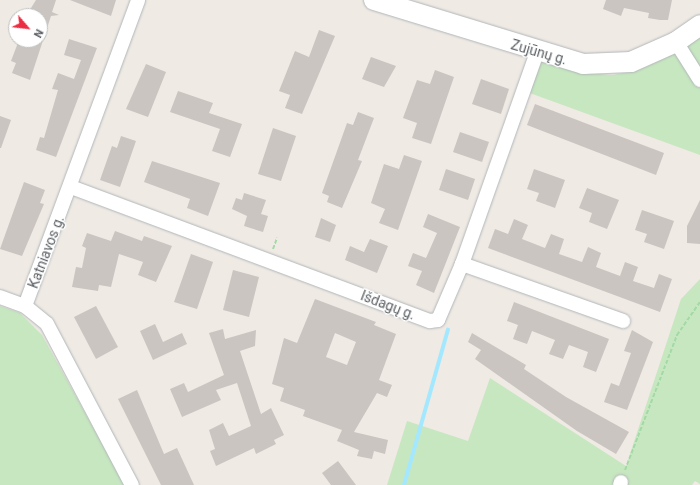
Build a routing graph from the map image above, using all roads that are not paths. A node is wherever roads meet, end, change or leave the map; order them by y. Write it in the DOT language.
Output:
graph roads {
  1 [pos="138,0"];
  2 [pos="374,0"];
  3 [pos="700,25"];
  4 [pos="676,42"];
  5 [pos="537,52"];
  6 [pos="700,80"];
  7 [pos="71,187"];
  8 [pos="462,264"];
  9 [pos="0,297"];
  10 [pos="25,306"];
  11 [pos="623,321"];
  12 [pos="132,485"];
  1 -- 7 [label="street, Katniavos g."];
  2 -- 5 [label="main road, Zujūnų g."];
  3 -- 4 [label="main road, Zujūnų g."];
  4 -- 5 [label="main road, Zujūnų g."];
  4 -- 6 [label="street"];
  5 -- 8 [label="street, Išdagų g."];
  7 -- 8 [label="street, Išdagų g."];
  7 -- 10 [label="street, Katniavos g."];
  8 -- 11 [label="street"];
  9 -- 10 [label="street"];
  10 -- 12 [label="street, Katniavos g."];
}
